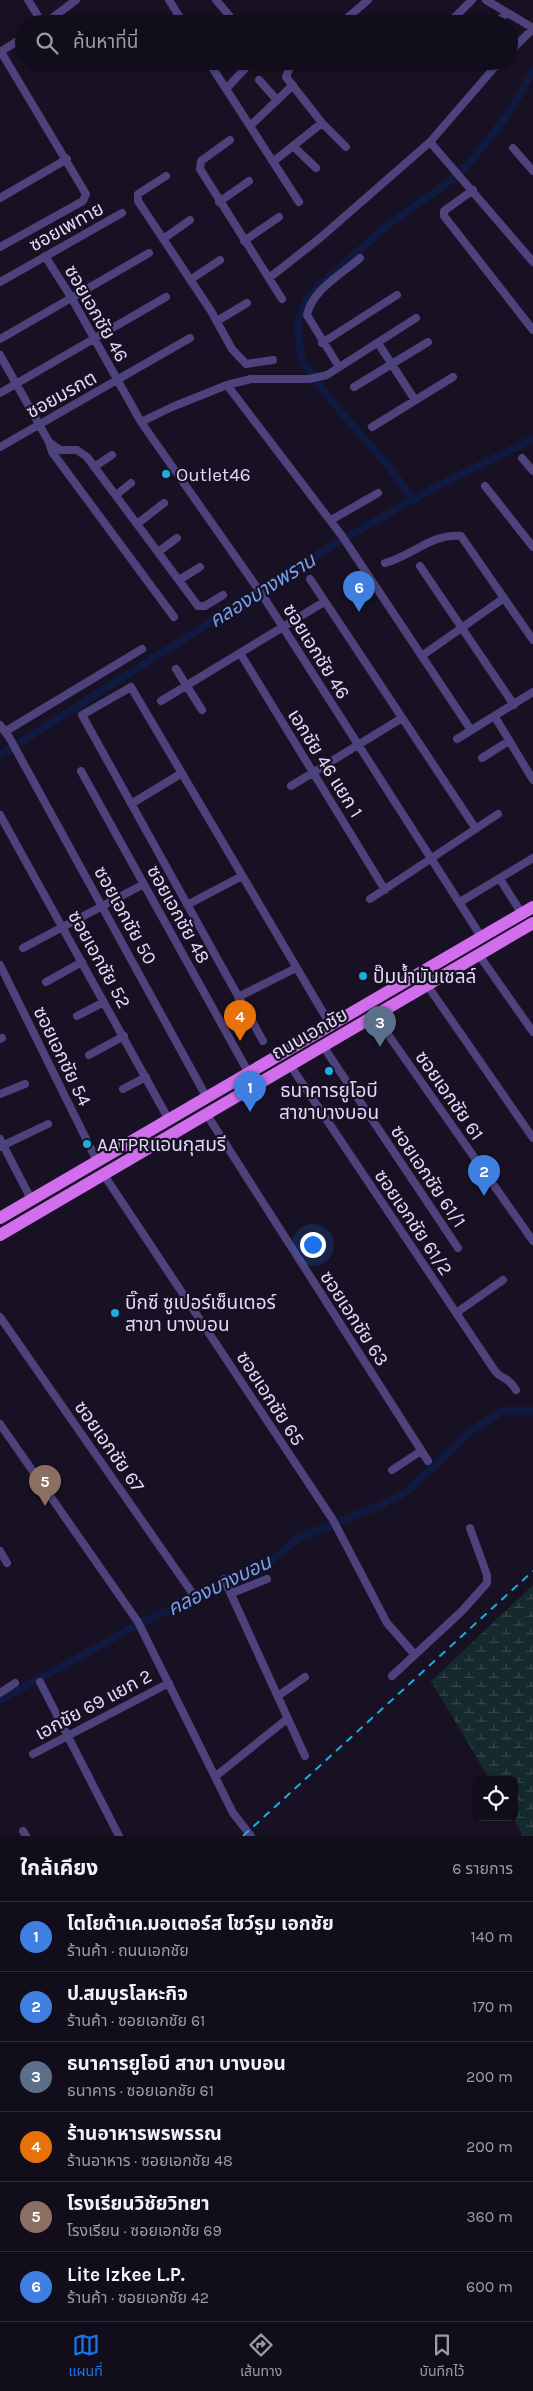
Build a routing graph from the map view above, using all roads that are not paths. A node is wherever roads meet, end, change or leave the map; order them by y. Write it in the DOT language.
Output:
graph roads {
  1 [pos="28,0"];
  2 [pos="169,0"];
  3 [pos="216,0"];
  4 [pos="368,0"];
  5 [pos="472,0"];
  6 [pos="486,0"];
  7 [pos="72,1"];
  8 [pos="506,12"];
  9 [pos="37,15"];
  10 [pos="54,15"];
  11 [pos="178,15"];
  12 [pos="229,15"];
  13 [pos="350,15"];
  14 [pos="457,15"];
  15 [pos="504,15"];
  16 [pos="511,15"];
  17 [pos="518,20"];
  18 [pos="533,29"];
  19 [pos="15,43"];
  20 [pos="518,43"];
  21 [pos="0,52"];
  22 [pos="214,70"];
  23 [pos="244,70"];
  24 [pos="289,70"];
  25 [pos="492,70"];
  26 [pos="259,80"];
  27 [pos="293,85"];
  28 [pos="226,89"];
  29 [pos="277,100"];
  30 [pos="322,123"];
  31 [pos="250,126"];
  32 [pos="230,140"];
  33 [pos="430,142"];
  34 [pos="293,146"];
  35 [pos="346,147"];
  36 [pos="513,148"];
  37 [pos="67,159"];
  38 [pos="274,161"];
  39 [pos="316,168"];
  40 [pos="533,171"];
  41 [pos="166,176"];
  42 [pos="250,181"];
  43 [pos="473,190"];
  44 [pos="0,198"];
  45 [pos="219,202"];
  46 [pos="299,202"];
  47 [pos="122,213"];
  48 [pos="279,217"];
  49 [pos="190,220"];
  50 [pos="163,239"];
  51 [pos="244,241"];
  52 [pos="0,247"];
  53 [pos="149,253"];
  54 [pos="45,256"];
  55 [pos="360,258"];
  56 [pos="220,260"];
  57 [pos="533,262"];
  58 [pos="269,278"];
  59 [pos="190,280"];
  60 [pos="0,282"];
  61 [pos="397,295"];
  62 [pos="166,297"];
  63 [pos="71,298"];
  64 [pos="282,299"];
  65 [pos="247,304"];
  66 [pos="416,318"];
  67 [pos="217,321"];
  68 [pos="533,330"];
  69 [pos="190,338"];
  70 [pos="0,339"];
  71 [pos="95,340"];
  72 [pos="428,342"];
  73 [pos="322,343"];
  74 [pos="378,343"];
  75 [pos="0,355"];
  76 [pos="273,360"];
  77 [pos="246,364"];
  78 [pos="393,365"];
  79 [pos="339,367"];
  80 [pos="452,377"];
  81 [pos="251,379"];
  82 [pos="118,380"];
  83 [pos="16,384"];
  84 [pos="227,385"];
  85 [pos="354,388"];
  86 [pos="0,393"];
  87 [pos="415,400"];
  88 [pos="141,422"];
  89 [pos="40,425"];
  90 [pos="372,428"];
  91 [pos="49,442"];
  92 [pos="0,447"];
  93 [pos="112,455"];
  94 [pos="522,458"];
  95 [pos="94,467"];
  96 [pos="533,472"];
  97 [pos="131,483"];
  98 [pos="485,486"];
  99 [pos="378,493"];
  100 [pos="116,495"];
  101 [pos="164,503"];
  102 [pos="331,520"];
  103 [pos="137,524"];
  104 [pos="176,538"];
  105 [pos="533,547"];
  106 [pos="158,552"];
  107 [pos="385,563"];
  108 [pos="200,566"];
  109 [pos="420,566"];
  110 [pos="179,580"];
  111 [pos="310,580"];
  112 [pos="223,595"];
  113 [pos="504,598"];
  114 [pos="324,602"];
  115 [pos="174,617"];
  116 [pos="282,627"];
  117 [pos="461,628"];
  118 [pos="533,640"];
  119 [pos="142,649"];
  120 [pos="240,653"];
  121 [pos="422,655"];
  122 [pos="176,669"];
  123 [pos="186,686"];
  124 [pos="533,692"];
  125 [pos="161,701"];
  126 [pos="514,705"];
  127 [pos="202,710"];
  128 [pos="495,717"];
  129 [pos="402,718"];
  130 [pos="3,730"];
  131 [pos="471,730"];
  132 [pos="457,740"];
  133 [pos="509,740"];
  134 [pos="358,746"];
  135 [pos="482,758"];
  136 [pos="82,770"];
  137 [pos="313,772"];
  138 [pos="182,773"];
  139 [pos="533,780"];
  140 [pos="291,786"];
  141 [pos="131,804"];
  142 [pos="498,814"];
  143 [pos="0,815"];
  144 [pos="476,829"];
  145 [pos="533,858"];
  146 [pos="432,859"];
  147 [pos="242,876"];
  148 [pos="500,879"];
  149 [pos="144,884"];
  150 [pos="385,890"];
  151 [pos="370,899"];
  152 [pos="460,902"];
  153 [pos="187,905"];
  154 [pos="103,906"];
  155 [pos="528,911"];
  156 [pos="64,928"];
  157 [pos="531,928"];
  158 [pos="482,938"];
  159 [pos="23,948"];
  160 [pos="479,955"];
  161 [pos="82,962"];
  162 [pos="0,965"];
  163 [pos="296,968"];
  164 [pos="46,982"];
  165 [pos="427,985"];
  166 [pos="238,997"];
  167 [pos="104,1002"];
  168 [pos="77,1016"];
  169 [pos="375,1016"];
  170 [pos="330,1026"];
  171 [pos="533,1032"];
  172 [pos="124,1036"];
  173 [pos="263,1041"];
  174 [pos="323,1046"];
  175 [pos="89,1055"];
  176 [pos="290,1065"];
  177 [pos="249,1073"];
  178 [pos="146,1077"];
  179 [pos="25,1084"];
  180 [pos="256,1086"];
  181 [pos="123,1089"];
  182 [pos="0,1094"];
  183 [pos="207,1098"];
  184 [pos="207,1115"];
  185 [pos="169,1120"];
  186 [pos="48,1124"];
  187 [pos="533,1138"];
  188 [pos="1,1143"];
  189 [pos="97,1162"];
  190 [pos="104,1175"];
  191 [pos="31,1200"];
  192 [pos="0,1218"];
  193 [pos="0,1235"];
  194 [pos="533,1242"];
  195 [pos="458,1248"];
  196 [pos="503,1280"];
  197 [pos="456,1313"];
  198 [pos="0,1317"];
  199 [pos="516,1390"];
  200 [pos="0,1424"];
  201 [pos="421,1451"];
  202 [pos="428,1461"];
  203 [pos="392,1470"];
  204 [pos="470,1528"];
  205 [pos="0,1551"];
  206 [pos="7,1563"];
  207 [pos="224,1579"];
  208 [pos="267,1579"];
  209 [pos="232,1592"];
  210 [pos="193,1594"];
  211 [pos="415,1655"];
  212 [pos="392,1676"];
  213 [pos="305,1677"];
  214 [pos="40,1682"];
  215 [pos="15,1683"];
  216 [pos="169,1683"];
  217 [pos="0,1693"];
  218 [pos="278,1696"];
  219 [pos="287,1719"];
  220 [pos="69,1735"];
  221 [pos="33,1754"];
  222 [pos="305,1756"];
  223 [pos="216,1776"];
  224 [pos="119,1836"];
  225 [pos="251,1836"];
  1 -- 9 [label="street"];
  2 -- 11 [label="street"];
  3 -- 12 [label="street"];
  4 -- 13 [label="street"];
  5 -- 14 [label="street"];
  6 -- 8 [label="street"];
  7 -- 10 [label="street"];
  8 -- 15 [label="street"];
  8 -- 16 [label="street"];
  17 -- 18 [label="street"];
  18 -- 20 [label="street"];
  19 -- 21 [label="street"];
  21 -- 37 [label="street"];
  22 -- 28 [label="street"];
  23 -- 28 [label="street"];
  24 -- 27 [label="street"];
  25 -- 33 [label="street"];
  26 -- 29 [label="street"];
  27 -- 29 [label="street"];
  27 -- 30 [label="street"];
  28 -- 31 [label="street"];
  29 -- 31 [label="street"];
  30 -- 34 [label="street"];
  30 -- 35 [label="street"];
  31 -- 38 [label="street"];
  32 -- 45 [label="street"];
  33 -- 43 [label="street"];
  33 -- 58 [label="street"];
  34 -- 38 [label="street"];
  34 -- 39 [label="street"];
  36 -- 40 [label="street"];
  37 -- 44 [label="street"];
  37 -- 52 [label="street"];
  38 -- 46 [label="street"];
  41 -- 50 [label="street"];
  42 -- 45 [label="street"];
  43 -- 57 [label="street"];
  43 -- 68 [label="street"];
  45 -- 51 [label="street"];
  47 -- 54 [label="street, ซอยเพทาย"];
  48 -- 51 [label="street"];
  49 -- 50 [label="street"];
  50 -- 59 [label="street"];
  51 -- 58 [label="street"];
  53 -- 63 [label="street"];
  54 -- 60 [label="street, ซอยเพทาย"];
  54 -- 63 [label="street, ซอยเอกชัย 46"];
  55 -- 73 [label="street"];
  56 -- 59 [label="street"];
  58 -- 64 [label="street"];
  59 -- 67 [label="street"];
  61 -- 73 [label="street"];
  62 -- 71 [label="street"];
  63 -- 70 [label="street"];
  63 -- 71 [label="street, ซอยเอกชัย 46"];
  65 -- 67 [label="street"];
  66 -- 74 [label="street"];
  67 -- 77 [label="street"];
  69 -- 82 [label="street, ซอยมรกต"];
  71 -- 82 [label="street, ซอยเอกชัย 46"];
  71 -- 83 [label="street"];
  72 -- 78 [label="street"];
  73 -- 79 [label="street"];
  74 -- 78 [label="street"];
  74 -- 79 [label="street"];
  75 -- 83 [label="street"];
  76 -- 77 [label="street"];
  77 -- 81 [label="street"];
  78 -- 85 [label="street"];
  78 -- 87 [label="street"];
  79 -- 81 [label="street"];
  80 -- 87 [label="street"];
  81 -- 84 [label="street"];
  82 -- 88 [label="street, ซอยเอกชัย 46"];
  82 -- 89 [label="street, ซอยมรกต"];
  83 -- 86 [label="street"];
  83 -- 89 [label="street"];
  84 -- 88 [label="street"];
  84 -- 102 [label="street"];
  87 -- 90 [label="street"];
  88 -- 116 [label="street, ซอยเอกชัย 46"];
  89 -- 91 [label="street"];
  89 -- 92 [label="street, ซอยมรกต"];
  91 -- 95 [label="street"];
  91 -- 115 [label="street"];
  93 -- 95 [label="street"];
  94 -- 96 [label="street"];
  95 -- 100 [label="street"];
  97 -- 100 [label="street"];
  98 -- 105 [label="street"];
  99 -- 102 [label="street"];
  100 -- 103 [label="street"];
  101 -- 103 [label="street"];
  102 -- 121 [label="street"];
  103 -- 106 [label="street"];
  104 -- 106 [label="street"];
  106 -- 110 [label="street"];
  107 -- 113 [label="street"];
  108 -- 110 [label="street"];
  109 -- 117 [label="street"];
  110 -- 112 [label="street"];
  111 -- 114 [label="street"];
  113 -- 117 [label="street"];
  113 -- 118 [label="street"];
  114 -- 116 [label="street"];
  114 -- 129 [label="street"];
  116 -- 120 [label="street"];
  116 -- 134 [label="street, ซอยเอกชัย 46"];
  117 -- 121 [label="street"];
  117 -- 126 [label="street"];
  119 -- 130 [label="street"];
  120 -- 123 [label="street"];
  120 -- 137 [label="street, เอกชัย 46 แยก 1"];
  121 -- 131 [label="street"];
  122 -- 123 [label="street"];
  123 -- 125 [label="street"];
  123 -- 127 [label="street"];
  124 -- 126 [label="street"];
  126 -- 128 [label="street"];
  128 -- 131 [label="street"];
  128 -- 133 [label="street"];
  129 -- 134 [label="street"];
  129 -- 144 [label="street"];
  130 -- 154 [label="street, ซอยเอกชัย 50"];
  131 -- 132 [label="street"];
  133 -- 135 [label="street"];
  133 -- 139 [label="street"];
  134 -- 137 [label="street"];
  134 -- 146 [label="street, ซอยเอกชัย 46"];
  136 -- 149 [label="street, ซอยเอกชัย 48"];
  137 -- 140 [label="street"];
  137 -- 150 [label="street, เอกชัย 46 แยก 1"];
  138 -- 141 [label="street"];
  138 -- 141 [label="street"];
  138 -- 147 [label="street"];
  141 -- 153 [label="street"];
  142 -- 144 [label="street"];
  143 -- 156 [label="street, ซอยเอกชัย 52"];
  144 -- 146 [label="street"];
  145 -- 148 [label="street"];
  146 -- 150 [label="street"];
  146 -- 152 [label="street, ซอยเอกชัย 46"];
  147 -- 153 [label="street"];
  147 -- 163 [label="street"];
  148 -- 152 [label="street"];
  148 -- 155 [label="street"];
  149 -- 154 [label="street"];
  149 -- 177 [label="street, ซอยเอกชัย 48"];
  150 -- 151 [label="street"];
  152 -- 158 [label="street, ซอยเอกชัย 46"];
  153 -- 166 [label="street"];
  154 -- 156 [label="street"];
  154 -- 183 [label="street, ซอยเอกชัย 50"];
  155 -- 158 [label="main road, ถนนเอกชัย"];
  156 -- 159 [label="street"];
  156 -- 161 [label="street, ซอยเอกชัย 52"];
  157 -- 160 [label="main road, ถนนเอกชัย"];
  158 -- 170 [label="main road, ถนนเอกชัย"];
  160 -- 165 [label="main road, ถนนเอกชัย"];
  160 -- 171 [label="street"];
  161 -- 164 [label="street"];
  161 -- 167 [label="street, ซอยเอกชัย 52"];
  162 -- 189 [label="street, ซอยเอกชัย 54"];
  163 -- 166 [label="street"];
  163 -- 170 [label="street"];
  165 -- 169 [label="main road, ถนนเอกชัย"];
  165 -- 187 [label="street"];
  166 -- 173 [label="street"];
  167 -- 168 [label="street"];
  167 -- 172 [label="street, ซอยเอกชัย 52"];
  169 -- 174 [label="main road, ถนนเอกชัย"];
  169 -- 194 [label="street, ซอยเอกชัย 61"];
  170 -- 177 [label="main road, ถนนเอกชัย"];
  172 -- 175 [label="street"];
  172 -- 178 [label="street, ซอยเอกชัย 52"];
  174 -- 176 [label="main road, ถนนเอกชัย"];
  174 -- 195 [label="street, ซอยเอกชัย 61/1"];
  176 -- 180 [label="main road, ถนนเอกชัย"];
  176 -- 197 [label="street, ซอยเอกชัย 61/2"];
  177 -- 180 [label="street, ซอยเอกชัย 48"];
  177 -- 183 [label="main road, ถนนเอกชัย"];
  178 -- 181 [label="street"];
  178 -- 185 [label="street, ซอยเอกชัย 52"];
  179 -- 182 [label="street"];
  180 -- 184 [label="main road, ถนนเอกชัย"];
  183 -- 185 [label="main road, ถนนเอกชัย"];
  184 -- 190 [label="main road, ถนนเอกชัย"];
  184 -- 201 [label="street, ซอยเอกชัย 63"];
  185 -- 189 [label="main road, ถนนเอกชัย"];
  186 -- 188 [label="street"];
  188 -- 191 [label="street"];
  189 -- 191 [label="main road, ถนนเอกชัย"];
  190 -- 193 [label="main road, ถนนเอกชัย"];
  190 -- 211 [label="street, ซอยเอกชัย 65"];
  191 -- 192 [label="main road, ถนนเอกชัย"];
  196 -- 197 [label="street"];
  197 -- 199 [label="street, ซอยเอกชัย 61/2"];
  198 -- 210 [label="street, ซอยเอกชัย 67"];
  200 -- 216 [label="street"];
  201 -- 202 [label="street, ซอยเอกชัย 63"];
  201 -- 203 [label="street"];
  204 -- 211 [label="street"];
  205 -- 206 [label="street"];
  207 -- 209 [label="street"];
  208 -- 209 [label="street"];
  209 -- 218 [label="street"];
  211 -- 212 [label="street"];
  213 -- 218 [label="street"];
  214 -- 220 [label="street"];
  215 -- 217 [label="street"];
  216 -- 220 [label="street, เอกชัย 69 แยก 2"];
  216 -- 223 [label="street"];
  218 -- 219 [label="street"];
  219 -- 222 [label="street"];
  219 -- 223 [label="street"];
  220 -- 221 [label="street, เอกชัย 69 แยก 2"];
  220 -- 224 [label="street"];
  223 -- 225 [label="street"];
}
